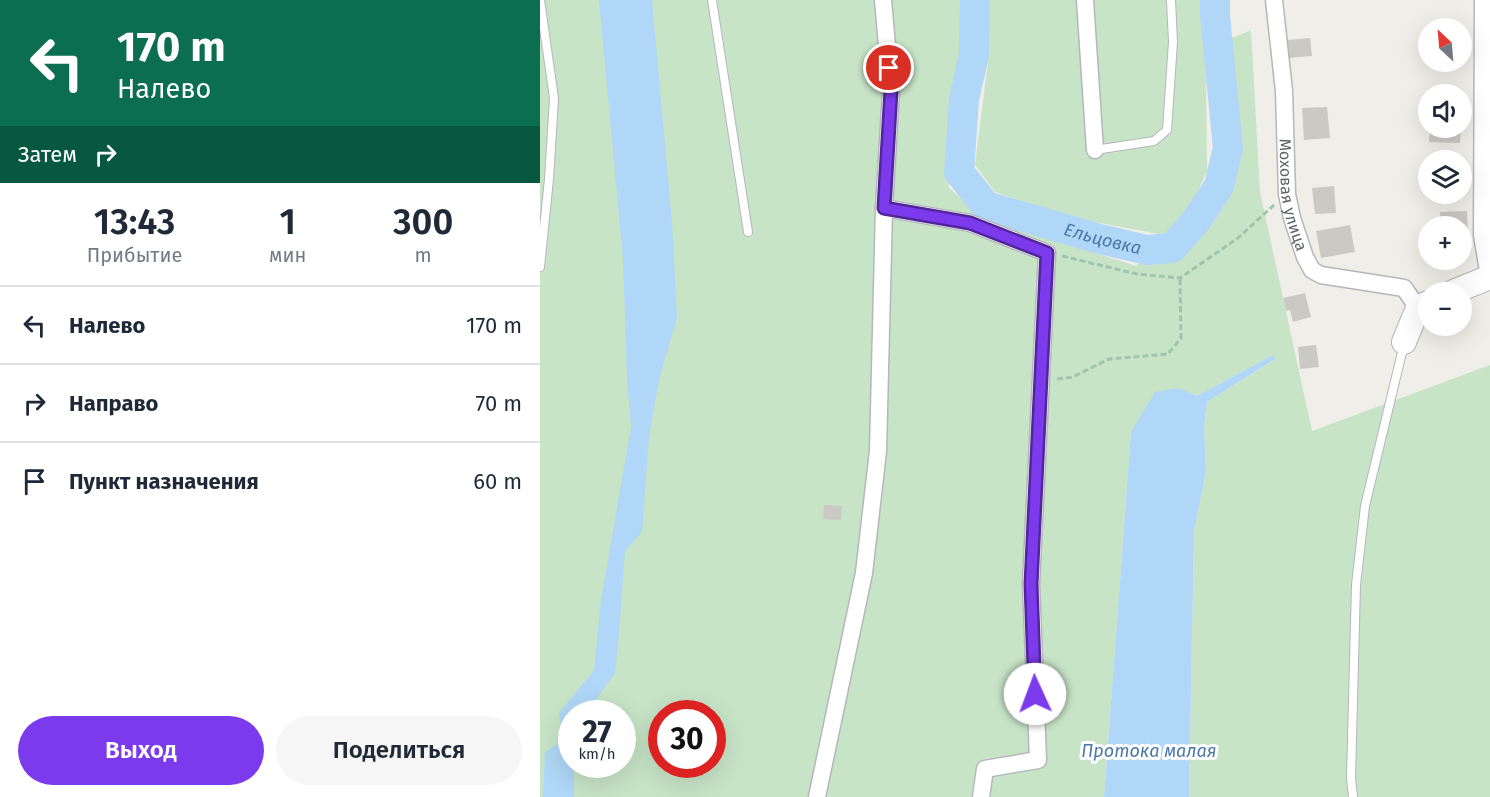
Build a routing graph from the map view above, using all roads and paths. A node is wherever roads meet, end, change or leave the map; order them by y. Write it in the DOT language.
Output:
graph roads {
  1 [pos="540,0"];
  2 [pos="712,0"];
  3 [pos="883,0"];
  4 [pos="1085,0"];
  5 [pos="1172,0"];
  6 [pos="1274,0"];
  7 [pos="1483,0"];
  8 [pos="1095,150"];
  9 [pos="1287,194"];
  10 [pos="884,208"];
  11 [pos="748,232"];
  12 [pos="1047,253"];
  13 [pos="540,267"];
  14 [pos="1489,277"];
  15 [pos="1180,278"];
  16 [pos="1472,284"];
  17 [pos="1418,301"];
  18 [pos="1418,315"];
  19 [pos="1404,342"];
  20 [pos="1051,380"];
  21 [pos="818,797"];
  22 [pos="981,797"];
  23 [pos="1353,797"];
  1 -- 13 [label="lane"];
  2 -- 11 [label="lane"];
  3 -- 10 [label="street"];
  4 -- 8 [label="street"];
  5 -- 8 [label="lane"];
  6 -- 9 [label="street, Моховая улица"];
  7 -- 14 [label="street"];
  9 -- 15 [label="path"];
  9 -- 17 [label="street, Моховая улица"];
  10 -- 12 [label="street"];
  10 -- 21 [label="street"];
  12 -- 15 [label="path"];
  12 -- 22 [label="street"];
  14 -- 16 [label="street"];
  15 -- 20 [label="path"];
  18 -- 19 [label="street"];
  19 -- 23 [label="lane"];
}
